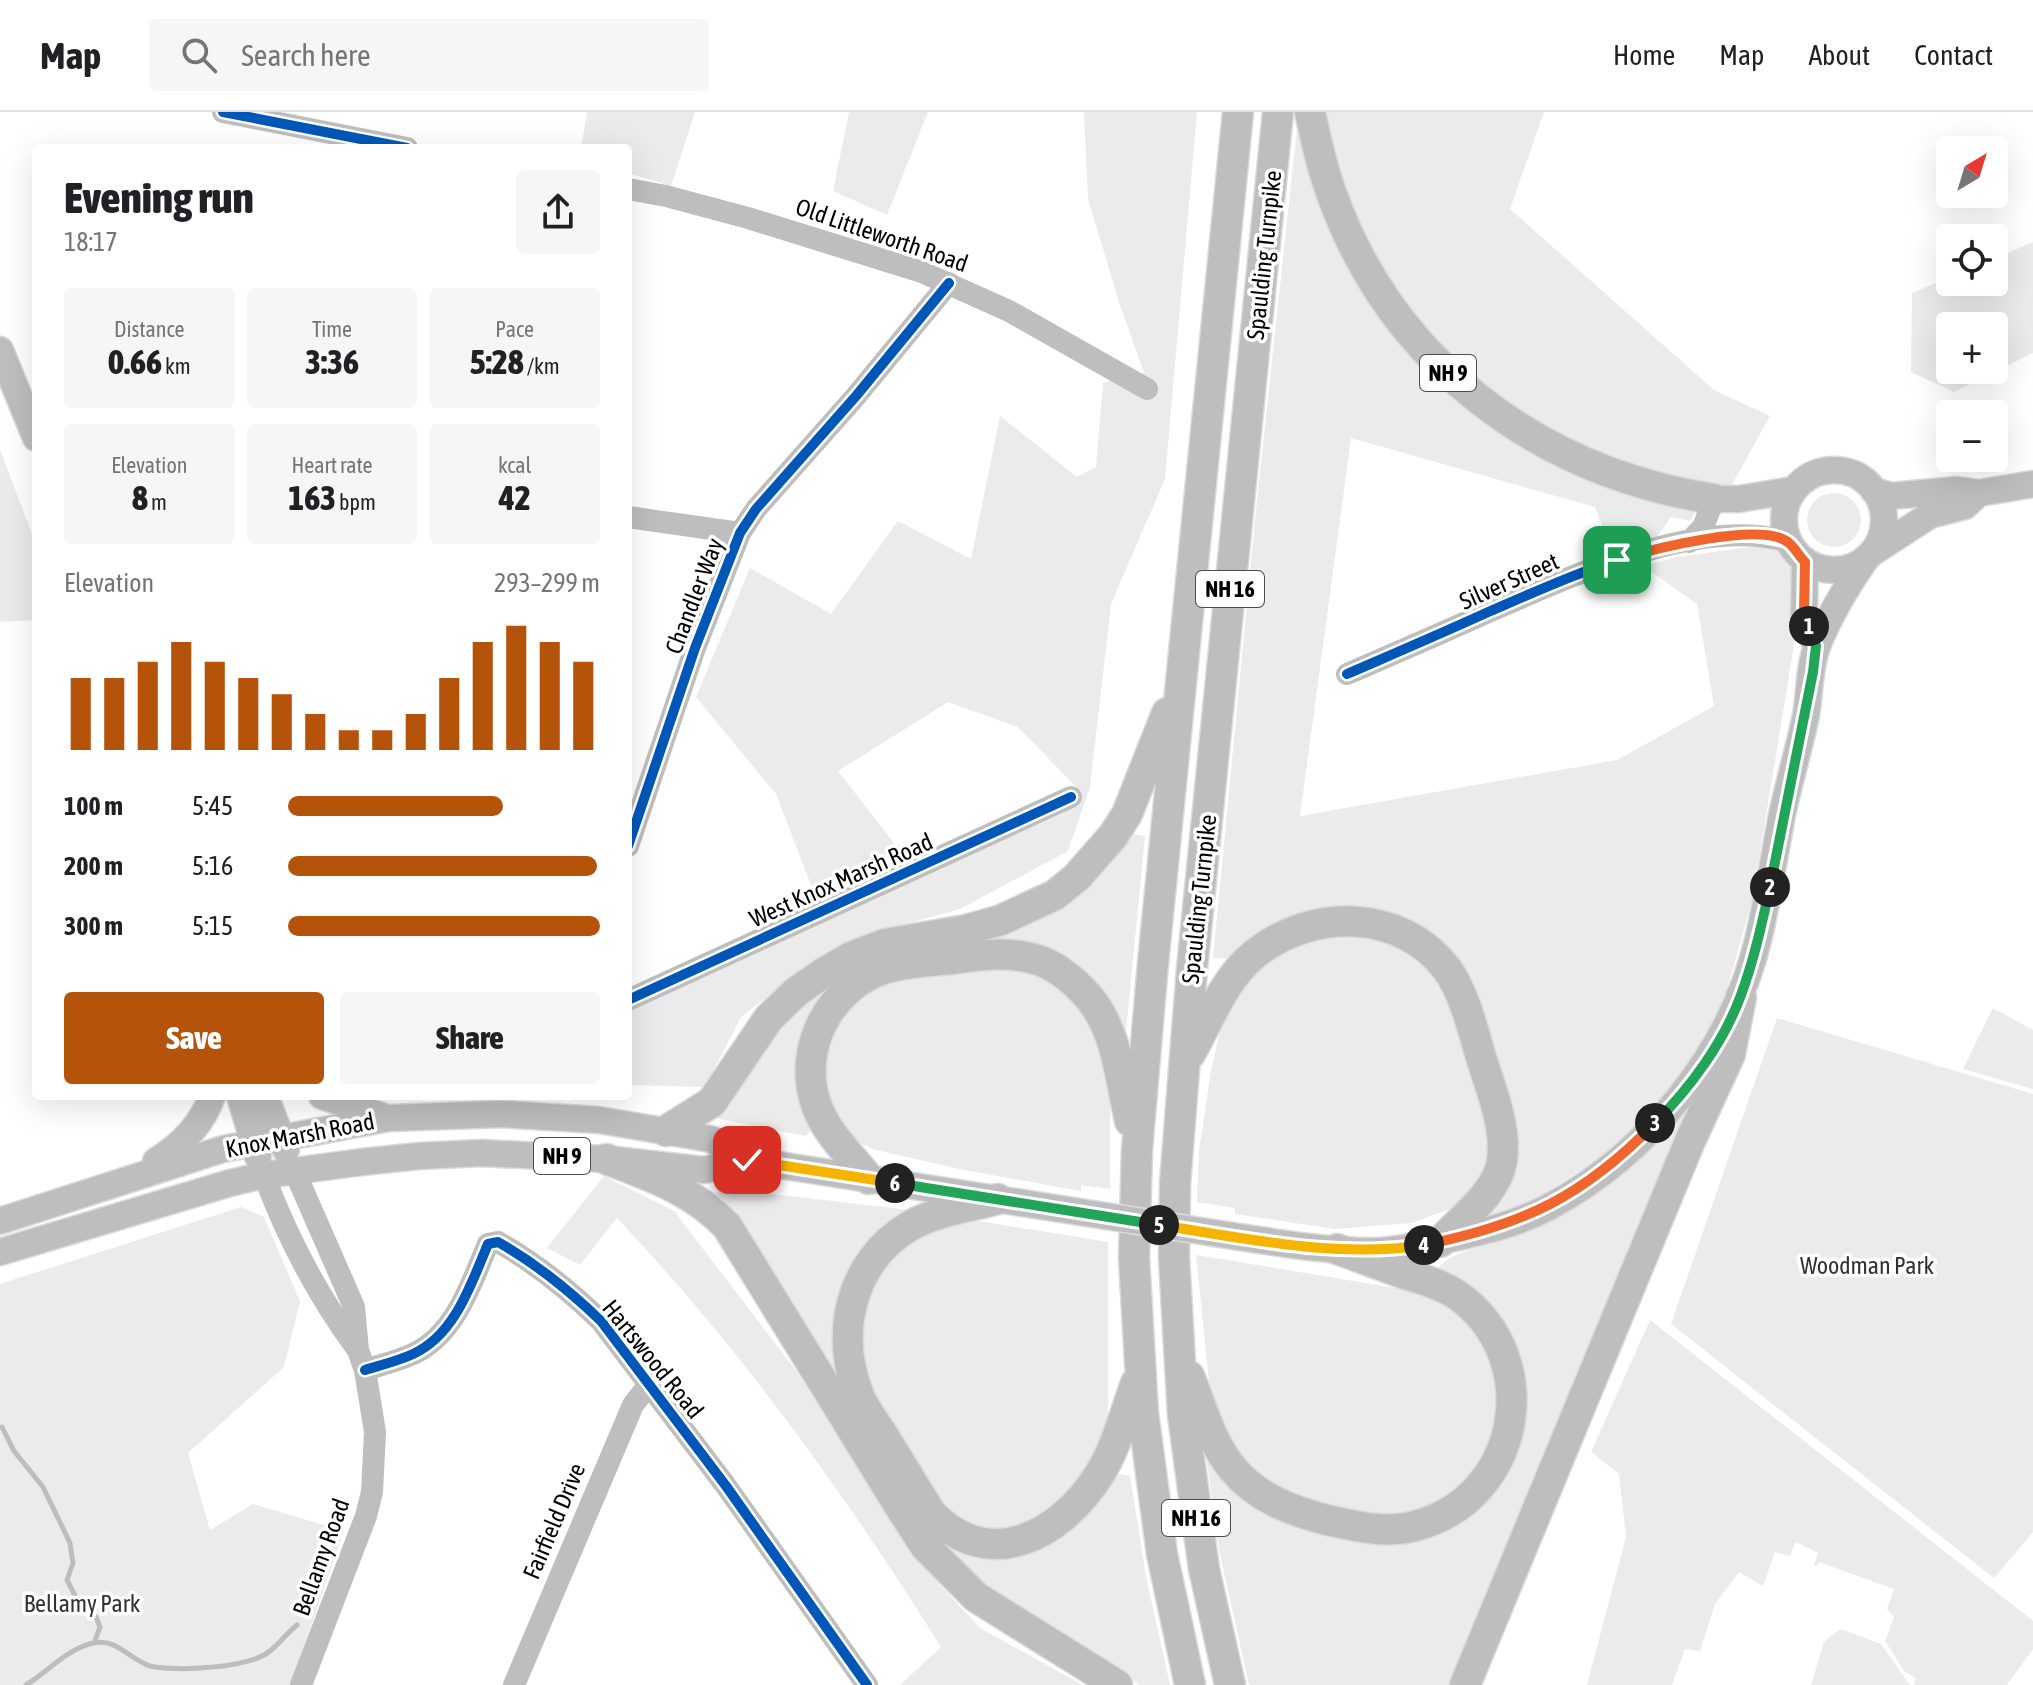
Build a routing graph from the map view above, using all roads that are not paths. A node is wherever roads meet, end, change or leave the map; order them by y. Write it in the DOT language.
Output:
graph roads {
  1 [pos="223,112"];
  2 [pos="1238,112"];
  3 [pos="1278,112"];
  4 [pos="1310,112"];
  5 [pos="387,144"];
  6 [pos="632,190"];
  7 [pos="949,283"];
  8 [pos="0,350"];
  9 [pos="1147,389"];
  10 [pos="32,428"];
  11 [pos="2033,484"];
  12 [pos="1793,490"];
  13 [pos="1874,491"];
  14 [pos="1979,493"];
  15 [pos="1714,499"];
  16 [pos="632,518"];
  17 [pos="740,533"];
  18 [pos="1689,542"];
  19 [pos="1797,552"];
  20 [pos="1869,556"];
  21 [pos="1816,646"];
  22 [pos="1182,674"];
  23 [pos="1347,674"];
  24 [pos="1071,797"];
  25 [pos="632,834"];
  26 [pos="1741,997"];
  27 [pos="632,998"];
  28 [pos="1183,1066"];
  29 [pos="211,1100"];
  30 [pos="241,1100"];
  31 [pos="267,1100"];
  32 [pos="334,1100"];
  33 [pos="540,1106"];
  34 [pos="389,1118"];
  35 [pos="666,1131"];
  36 [pos="281,1137"];
  37 [pos="253,1142"];
  38 [pos="1137,1150"];
  39 [pos="606,1159"];
  40 [pos="747,1160"];
  41 [pos="295,1172"];
  42 [pos="264,1175"];
  43 [pos="127,1178"];
  44 [pos="869,1179"];
  45 [pos="998,1199"];
  46 [pos="0,1221"];
  47 [pos="1440,1242"];
  48 [pos="1337,1249"];
  49 [pos="0,1252"];
  50 [pos="1178,1349"];
  51 [pos="362,1360"];
  52 [pos="1140,1373"];
  53 [pos="650,1383"];
  54 [pos="301,1685"];
  55 [pos="514,1685"];
  56 [pos="867,1685"];
  57 [pos="1117,1685"];
  58 [pos="1190,1685"];
  59 [pos="1230,1685"];
  60 [pos="1465,1685"];
  1 -- 5 [label="street"];
  2 -- 22 [label="highway, Spaulding Turnpike / NH 16"];
  3 -- 28 [label="highway, Spaulding Turnpike / NH 16"];
  4 -- 15 [label="highway, NH 9"];
  6 -- 7 [label="street, Old Littleworth Road"];
  7 -- 9 [label="street, Old Littleworth Road"];
  7 -- 17 [label="street, Chandler Way"];
  8 -- 10 [label="main road"];
  11 -- 14 [label="main road, NH 9"];
  12 -- 13 [label="main road, NH 9"];
  12 -- 15 [label="main road, NH 9"];
  12 -- 19 [label="main road, NH 9"];
  13 -- 14 [label="main road, NH 9"];
  13 -- 20 [label="main road, NH 9"];
  14 -- 20 [label="main road, NH 9"];
  15 -- 18 [label="street"];
  16 -- 17 [label="street"];
  17 -- 25 [label="street, Chandler Way"];
  18 -- 19 [label="street, Silver Street"];
  18 -- 23 [label="street, Silver Street"];
  19 -- 20 [label="main road, NH 9"];
  19 -- 21 [label="main road, Knox Marsh Road / NH 9"];
  20 -- 21 [label="main road, Knox Marsh Road / NH 9"];
  21 -- 26 [label="main road, Knox Marsh Road / NH 9"];
  22 -- 35 [label="highway"];
  22 -- 38 [label="highway, Spaulding Turnpike / NH 16"];
  24 -- 27 [label="street, West Knox Marsh Road"];
  26 -- 47 [label="main road, Knox Marsh Road / NH 9"];
  26 -- 60 [label="highway"];
  28 -- 47 [label="highway"];
  28 -- 50 [label="highway, Spaulding Turnpike / NH 16"];
  29 -- 43 [label="main road"];
  30 -- 37 [label="main road"];
  31 -- 36 [label="main road"];
  32 -- 34 [label="main road"];
  33 -- 34 [label="main road, Knox Marsh Road / NH 9"];
  33 -- 35 [label="main road, Knox Marsh Road / NH 9"];
  34 -- 36 [label="main road, Knox Marsh Road"];
  35 -- 40 [label="main road, Knox Marsh Road / NH 9"];
  36 -- 37 [label="main road, Knox Marsh Road"];
  36 -- 41 [label="main road"];
  37 -- 42 [label="main road"];
  37 -- 43 [label="main road, Knox Marsh Road"];
  38 -- 44 [label="highway"];
  38 -- 52 [label="highway, Spaulding Turnpike / NH 16"];
  39 -- 40 [label="main road, Knox Marsh Road / NH 9"];
  39 -- 41 [label="main road, Knox Marsh Road / NH 9"];
  39 -- 57 [label="highway"];
  40 -- 44 [label="main road, Knox Marsh Road / NH 9"];
  41 -- 42 [label="main road, Knox Marsh Road / NH 9"];
  41 -- 51 [label="street, Bellamy Road"];
  42 -- 49 [label="main road, Knox Marsh Road"];
  42 -- 51 [label="street, Bellamy Road"];
  43 -- 46 [label="main road, Knox Marsh Road"];
  44 -- 45 [label="main road, Knox Marsh Road / NH 9"];
  45 -- 48 [label="main road, Knox Marsh Road / NH 9, bridge"];
  45 -- 52 [label="highway"];
  47 -- 48 [label="main road, Knox Marsh Road / NH 9"];
  48 -- 50 [label="highway"];
  50 -- 59 [label="highway, Spaulding Turnpike / NH 16"];
  51 -- 53 [label="street, Hartswood Road"];
  51 -- 54 [label="street, Bellamy Road"];
  52 -- 58 [label="highway, Spaulding Turnpike / NH 16"];
  53 -- 55 [label="street, Fairfield Drive"];
  53 -- 56 [label="street, Hartswood Road"];
}
